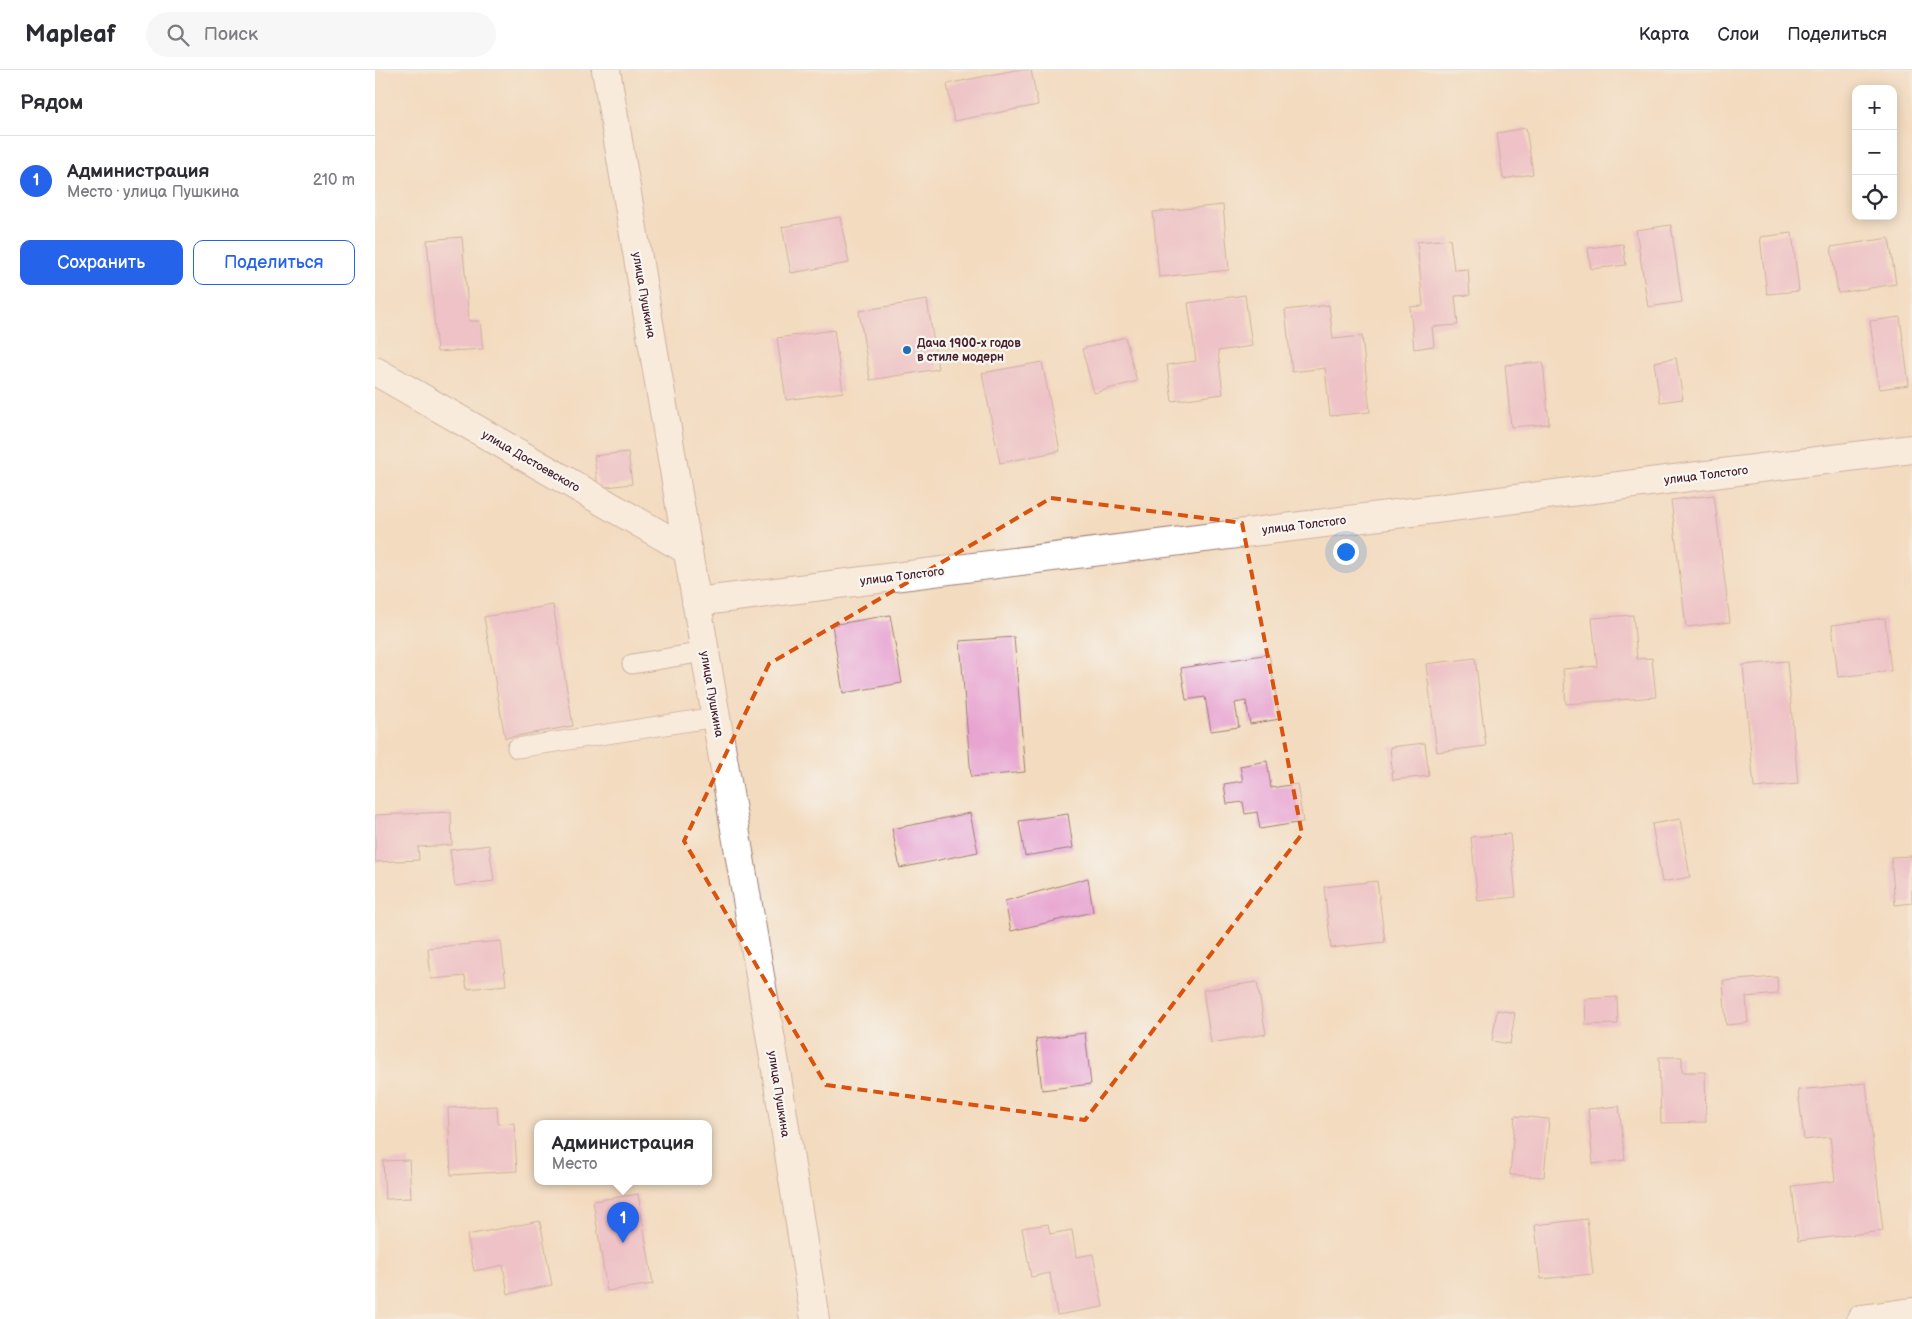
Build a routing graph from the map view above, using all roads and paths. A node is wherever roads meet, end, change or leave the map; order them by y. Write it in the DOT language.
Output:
graph roads {
  1 [pos="605,70"];
  2 [pos="375,371"];
  3 [pos="1912,449"];
  4 [pos="687,550"];
  5 [pos="696,602"];
  6 [pos="704,652"];
  7 [pos="632,664"];
  8 [pos="716,717"];
  9 [pos="517,748"];
  10 [pos="1912,1312"];
  11 [pos="815,1319"];
  12 [pos="1861,1319"];
  1 -- 4 [label="street, улица Пушкина"];
  2 -- 4 [label="street, улица Достоевского"];
  3 -- 5 [label="street, улица Толстого"];
  4 -- 5 [label="street, улица Пушкина"];
  5 -- 6 [label="street, улица Пушкина"];
  6 -- 7 [label="lane"];
  6 -- 8 [label="street, улица Пушкина"];
  8 -- 9 [label="lane"];
  8 -- 11 [label="street, улица Пушкина"];
  10 -- 12 [label="street"];
}
